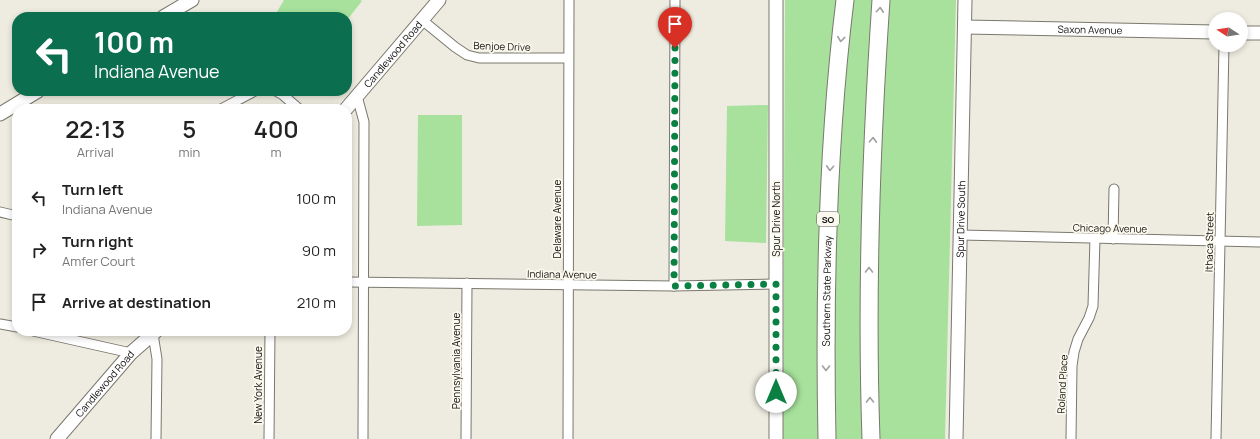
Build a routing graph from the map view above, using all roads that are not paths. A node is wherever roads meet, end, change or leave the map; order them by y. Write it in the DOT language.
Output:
graph roads {
  1 [pos="192,0"];
  2 [pos="439,0"];
  3 [pos="569,0"];
  4 [pos="675,0"];
  5 [pos="776,0"];
  6 [pos="845,0"];
  7 [pos="881,0"];
  8 [pos="965,0"];
  9 [pos="172,12"];
  10 [pos="422,20"];
  11 [pos="965,27"];
  12 [pos="1208,32"];
  13 [pos="1248,33"];
  14 [pos="1260,33"];
  15 [pos="1224,52"];
  16 [pos="568,58"];
  17 [pos="29,96"];
  18 [pos="246,96"];
  19 [pos="284,96"];
  20 [pos="357,96"];
  21 [pos="15,104"];
  22 [pos="230,104"];
  23 [pos="293,104"];
  24 [pos="350,104"];
  25 [pos="12,106"];
  26 [pos="1,112"];
  27 [pos="1114,189"];
  28 [pos="0,212"];
  29 [pos="12,215"];
  30 [pos="960,236"];
  31 [pos="1095,238"];
  32 [pos="1113,239"];
  33 [pos="1220,241"];
  34 [pos="1260,242"];
  35 [pos="352,282"];
  36 [pos="364,282"];
  37 [pos="467,283"];
  38 [pos="776,284"];
  39 [pos="568,285"];
  40 [pos="674,286"];
  41 [pos="0,324"];
  42 [pos="12,326"];
  43 [pos="55,336"];
  44 [pos="151,336"];
  45 [pos="154,336"];
  46 [pos="270,336"];
  47 [pos="131,353"];
  48 [pos="57,439"];
  49 [pos="156,439"];
  50 [pos="269,439"];
  51 [pos="363,439"];
  52 [pos="466,439"];
  53 [pos="568,439"];
  54 [pos="776,439"];
  55 [pos="827,439"];
  56 [pos="871,439"];
  57 [pos="956,439"];
  58 [pos="1071,439"];
  59 [pos="1216,439"];
  1 -- 9 [label="street"];
  2 -- 10 [label="street, Candlewood Road"];
  3 -- 16 [label="street, Delaware Avenue"];
  4 -- 40 [label="street"];
  5 -- 38 [label="street, Spur Drive North"];
  6 -- 55 [label="highway, Southern State Parkway / SO, one-way"];
  56 -- 7 [label="highway, one-way"];
  8 -- 11 [label="street, Spur Drive South"];
  10 -- 16 [label="street, Benjoe Drive"];
  10 -- 20 [label="street, Candlewood Road"];
  11 -- 12 [label="street, Saxon Avenue"];
  11 -- 30 [label="street, Spur Drive South"];
  13 -- 14 [label="street"];
  15 -- 33 [label="street, Ithaca Street"];
  16 -- 39 [label="street, Delaware Avenue"];
  17 -- 21 [label="street"];
  18 -- 22 [label="street"];
  19 -- 23 [label="street"];
  20 -- 24 [label="street, Candlewood Road"];
  20 -- 36 [label="street"];
  25 -- 26 [label="street"];
  27 -- 32 [label="street"];
  28 -- 29 [label="street"];
  30 -- 31 [label="street, Chicago Avenue"];
  30 -- 57 [label="street, Spur Drive South"];
  31 -- 32 [label="street, Chicago Avenue"];
  31 -- 58 [label="street, Roland Place"];
  32 -- 33 [label="street, Chicago Avenue"];
  33 -- 34 [label="street, Chicago Avenue"];
  33 -- 59 [label="street, Ithaca Street"];
  35 -- 36 [label="street, Indiana Avenue"];
  36 -- 37 [label="street, Indiana Avenue"];
  36 -- 51 [label="street"];
  37 -- 39 [label="street, Indiana Avenue"];
  37 -- 52 [label="street, Pennsylvania Avenue"];
  38 -- 40 [label="street, Indiana Avenue"];
  38 -- 54 [label="street, Spur Drive North"];
  39 -- 40 [label="street, Indiana Avenue"];
  39 -- 53 [label="street, Delaware Avenue"];
  41 -- 42 [label="street"];
  43 -- 47 [label="street"];
  44 -- 47 [label="street, Candlewood Road"];
  45 -- 49 [label="street"];
  46 -- 50 [label="street, New York Avenue"];
  47 -- 48 [label="street, Candlewood Road"];
}
